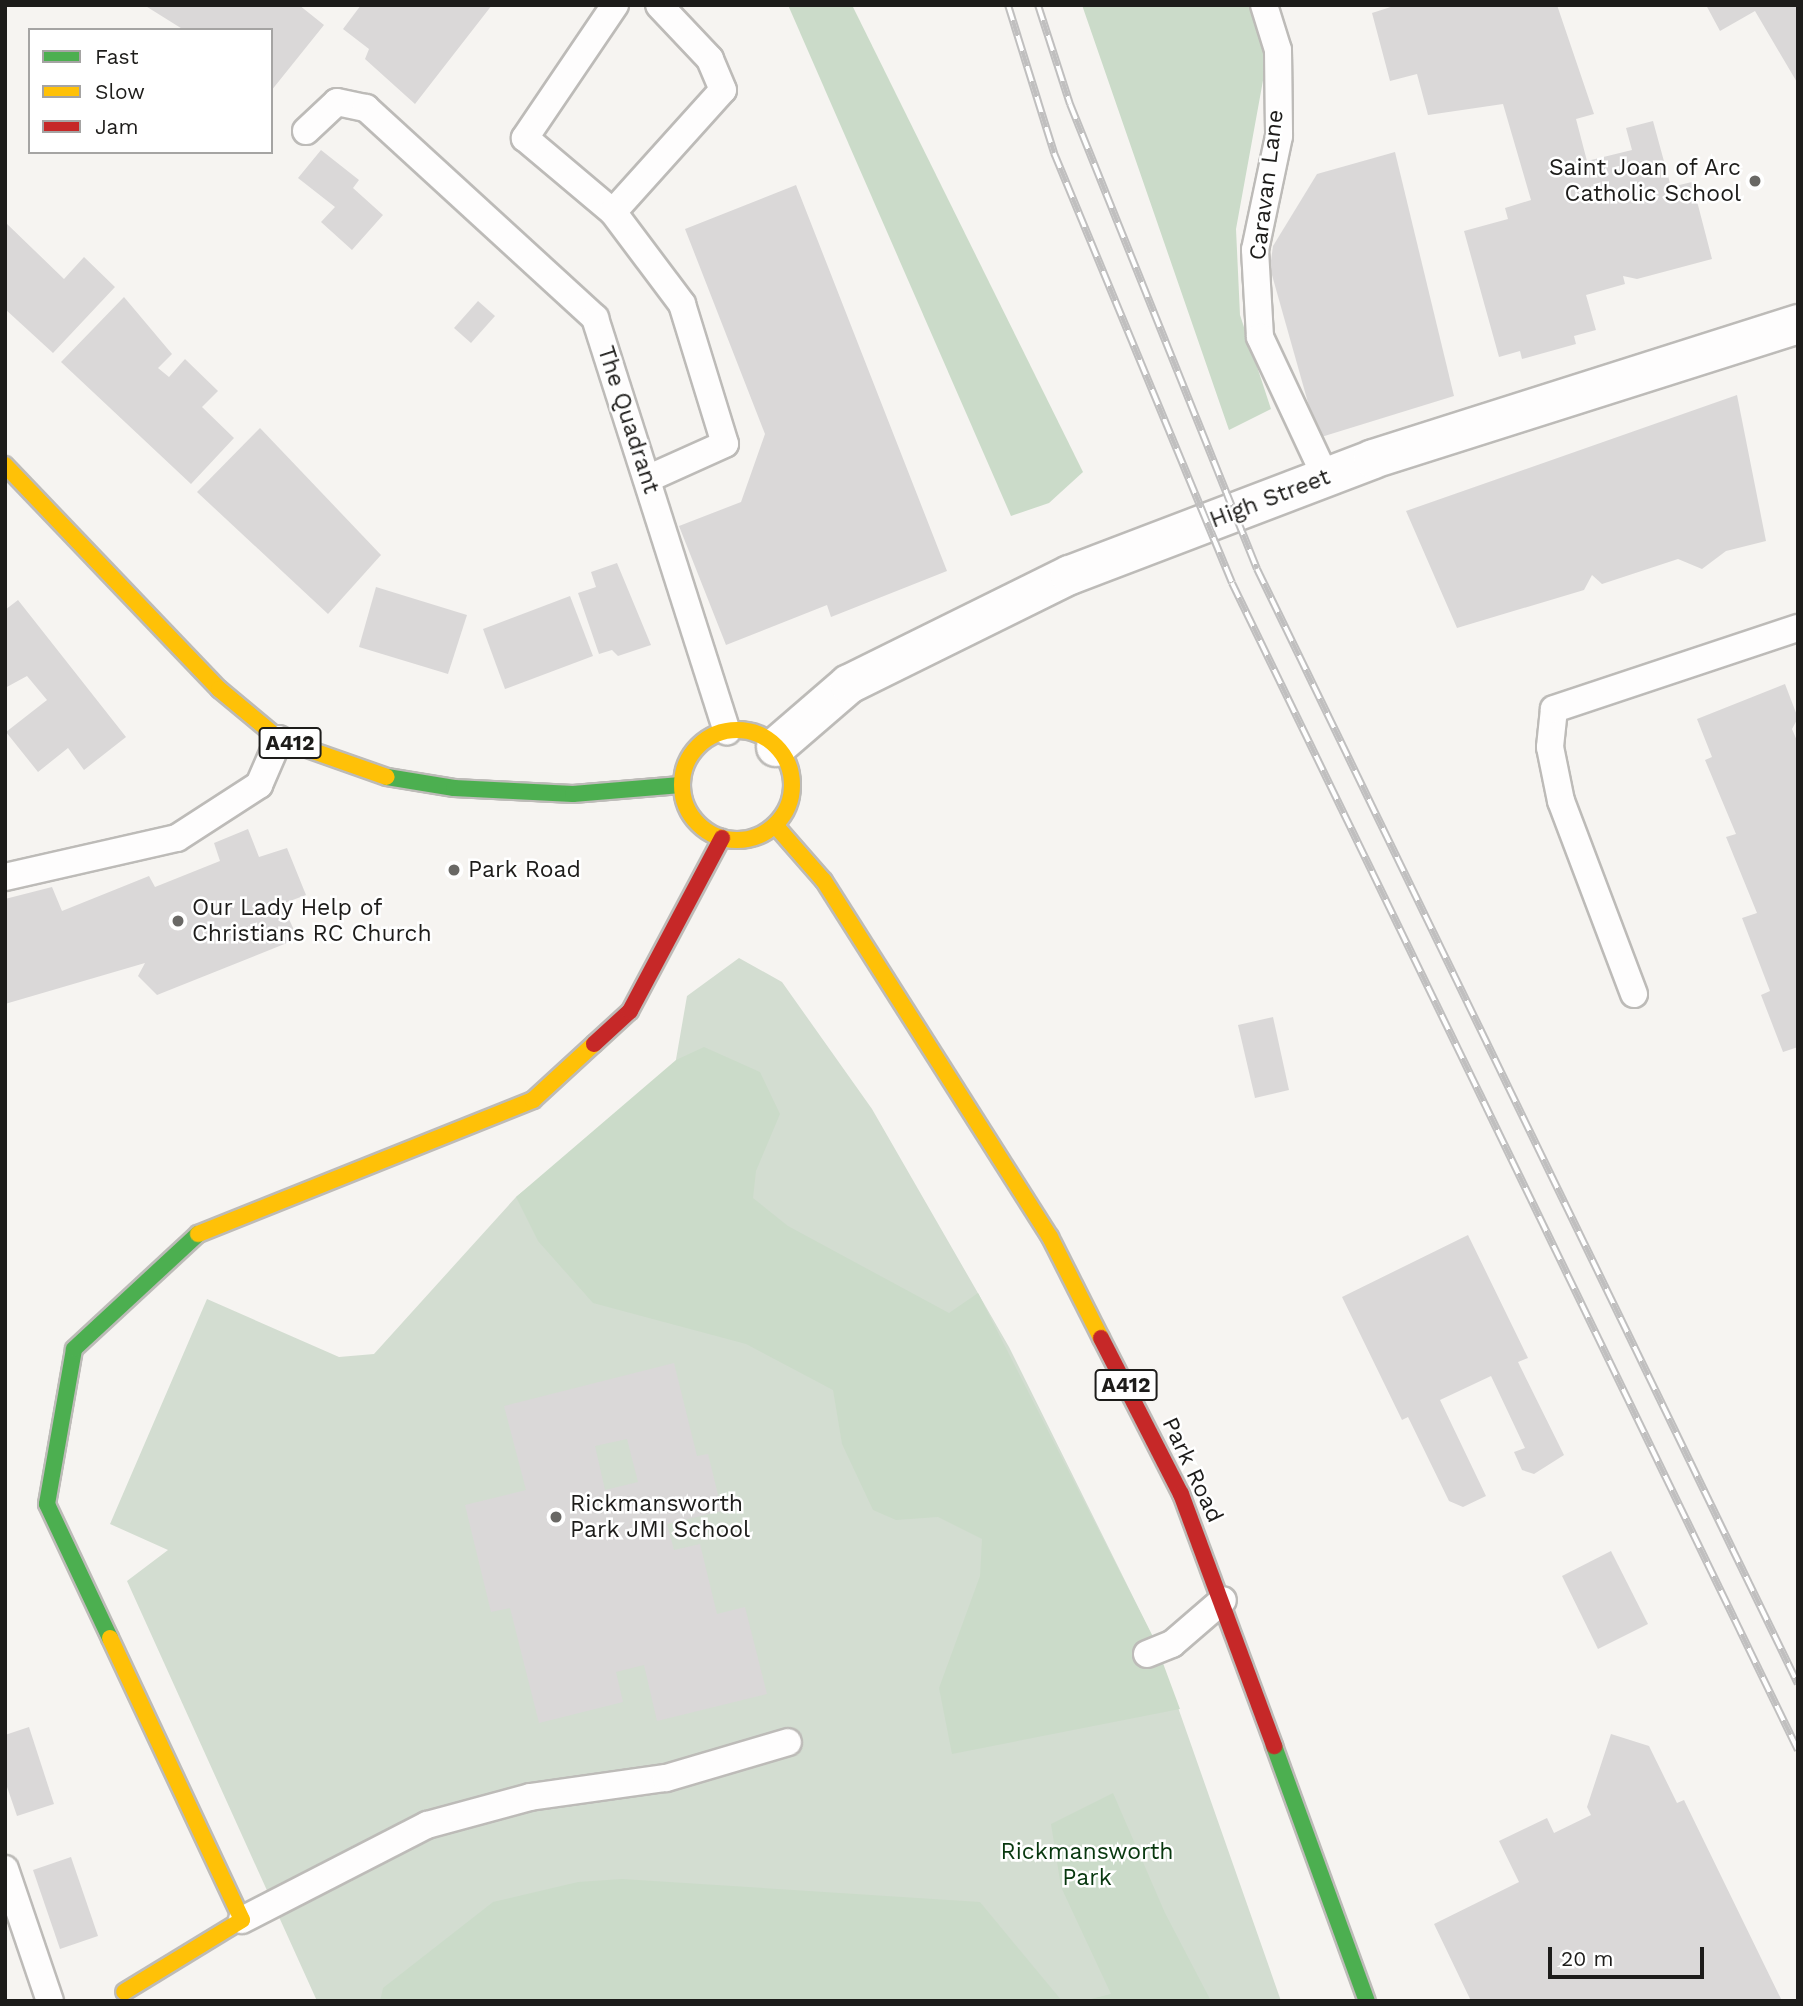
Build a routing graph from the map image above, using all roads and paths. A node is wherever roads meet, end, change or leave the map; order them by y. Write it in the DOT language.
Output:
graph roads {
  1 [pos="615,5"];
  2 [pos="659,5"];
  3 [pos="1264,5"];
  4 [pos="306,131"];
  5 [pos="613,212"];
  6 [pos="1798,324"];
  7 [pos="5,465"];
  8 [pos="1326,478"];
  9 [pos="647,479"];
  10 [pos="1798,628"];
  11 [pos="727,731"];
  12 [pos="279,739"];
  13 [pos="776,747"];
  14 [pos="681,785"];
  15 [pos="775,825"];
  16 [pos="722,838"];
  17 [pos="5,877"];
  18 [pos="1634,994"];
  19 [pos="1223,1600"];
  20 [pos="1147,1654"];
  21 [pos="788,1742"];
  22 [pos="5,1869"];
  23 [pos="242,1920"];
  24 [pos="115,1996"];
  25 [pos="50,2001"];
  26 [pos="1367,2001"];
  1 -- 5 [label="lane"];
  2 -- 5 [label="lane"];
  3 -- 8 [label="lane, Caravan Lane"];
  4 -- 9 [label="lane, The Quadrant"];
  5 -- 9 [label="lane"];
  6 -- 8 [label="street, High Street"];
  7 -- 12 [label="main road, A412"];
  8 -- 13 [label="street, High Street"];
  9 -- 11 [label="lane, The Quadrant"];
  10 -- 18 [label="lane"];
  11 -- 13 [label="main road"];
  11 -- 14 [label="main road"];
  12 -- 14 [label="main road, A412"];
  12 -- 17 [label="lane"];
  13 -- 15 [label="main road"];
  14 -- 16 [label="main road"];
  15 -- 16 [label="main road"];
  15 -- 19 [label="main road, Park Road / A412"];
  16 -- 23 [label="main road"];
  19 -- 20 [label="lane"];
  19 -- 26 [label="main road, Park Road / A412"];
  21 -- 23 [label="lane"];
  22 -- 25 [label="lane"];
  23 -- 24 [label="main road"];
}
